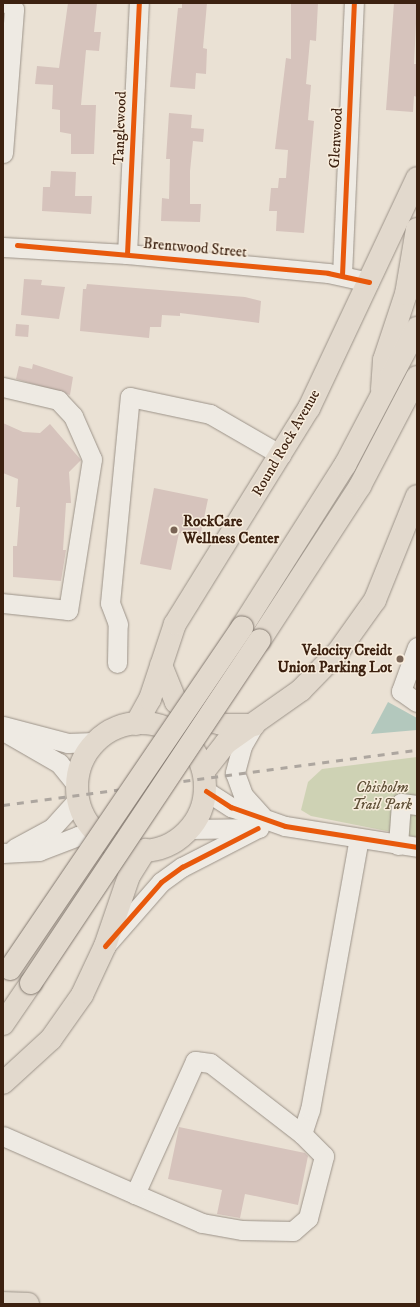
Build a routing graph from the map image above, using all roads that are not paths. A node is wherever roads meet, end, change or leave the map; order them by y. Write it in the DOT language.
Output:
graph roads {
  1 [pos="8,3"];
  2 [pos="139,3"];
  3 [pos="354,3"];
  4 [pos="3,153"];
  5 [pos="417,178"];
  6 [pos="417,229"];
  7 [pos="7,246"];
  8 [pos="127,254"];
  9 [pos="342,275"];
  10 [pos="369,282"];
  11 [pos="417,328"];
  12 [pos="417,377"];
  13 [pos="3,387"];
  14 [pos="382,397"];
  15 [pos="281,455"];
  16 [pos="417,496"];
  17 [pos="413,521"];
  18 [pos="3,603"];
  19 [pos="414,662"];
  20 [pos="117,663"];
  21 [pos="160,665"];
  22 [pos="417,702"];
  23 [pos="136,724"];
  24 [pos="254,725"];
  25 [pos="3,726"];
  26 [pos="3,730"];
  27 [pos="94,742"];
  28 [pos="205,781"];
  29 [pos="76,792"];
  30 [pos="417,805"];
  31 [pos="260,822"];
  32 [pos="191,829"];
  33 [pos="102,838"];
  34 [pos="359,838"];
  35 [pos="398,845"];
  36 [pos="417,847"];
  37 [pos="145,850"];
  38 [pos="7,853"];
  39 [pos="105,946"];
  40 [pos="7,975"];
  41 [pos="3,1024"];
  42 [pos="3,1083"];
  43 [pos="302,1134"];
  44 [pos="3,1136"];
  45 [pos="135,1194"];
  46 [pos="3,1303"];
  47 [pos="28,1304"];
  1 -- 4 [label="street"];
  2 -- 8 [label="street, Tanglewood"];
  3 -- 9 [label="street, Glenwood"];
  5 -- 10 [label="main road, Round Rock Avenue"];
  6 -- 14 [label="main road"];
  7 -- 8 [label="street, Brentwood Street"];
  8 -- 9 [label="street, Brentwood Street"];
  9 -- 10 [label="street, Brentwood Street"];
  10 -- 15 [label="main road, Round Rock Avenue"];
  11 -- 14 [label="main road"];
  12 -- 41 [label="main road, bridge"];
  13 -- 18 [label="street"];
  14 -- 40 [label="main road, bridge"];
  15 -- 20 [label="street"];
  15 -- 21 [label="main road, Round Rock Avenue"];
  16 -- 17 [label="main road"];
  17 -- 24 [label="main road"];
  19 -- 22 [label="street"];
  21 -- 23 [label="main road, Round Rock Avenue"];
  21 -- 24 [label="main road"];
  23 -- 27 [label="main road"];
  23 -- 28 [label="main road"];
  24 -- 28 [label="main road"];
  24 -- 31 [label="street"];
  25 -- 27 [label="street"];
  26 -- 29 [label="street"];
  27 -- 29 [label="main road"];
  28 -- 31 [label="street"];
  28 -- 32 [label="main road"];
  29 -- 33 [label="main road"];
  29 -- 38 [label="street"];
  30 -- 35 [label="street"];
  31 -- 32 [label="street"];
  31 -- 34 [label="street"];
  31 -- 39 [label="street"];
  32 -- 37 [label="main road"];
  33 -- 37 [label="main road"];
  33 -- 38 [label="street"];
  34 -- 35 [label="street"];
  34 -- 43 [label="street"];
  35 -- 36 [label="street"];
  37 -- 39 [label="main road"];
  39 -- 42 [label="main road"];
  43 -- 45 [label="street"];
  43 -- 45 [label="street"];
  44 -- 45 [label="street"];
  46 -- 47 [label="main road"];
}
